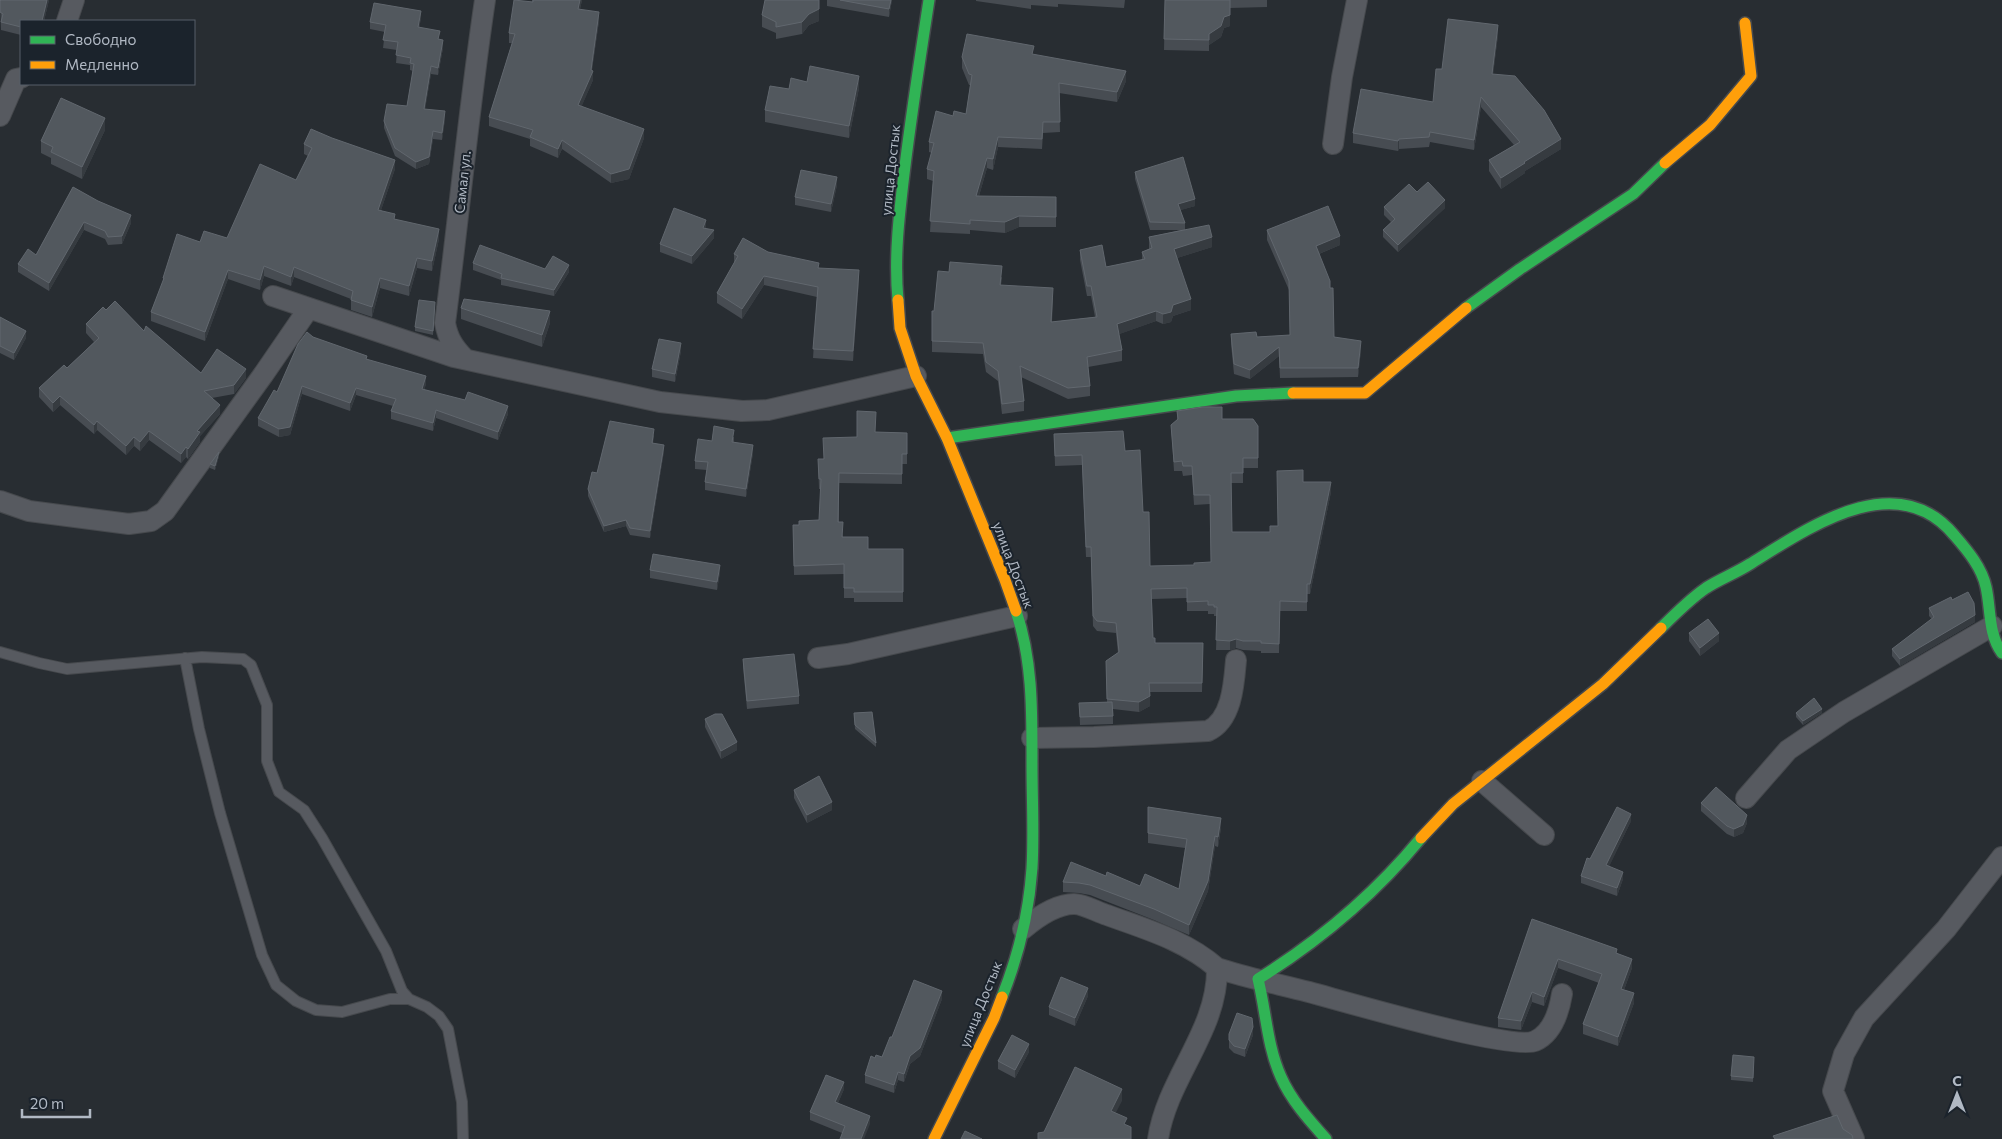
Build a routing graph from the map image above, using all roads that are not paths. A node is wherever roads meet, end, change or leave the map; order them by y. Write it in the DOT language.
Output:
graph roads {
  1 [pos="74,0"];
  2 [pos="485,0"];
  3 [pos="930,0"];
  4 [pos="1356,0"];
  5 [pos="67,20"];
  6 [pos="1745,23"];
  7 [pos="20,78"];
  8 [pos="0,116"];
  9 [pos="1333,144"];
  10 [pos="273,296"];
  11 [pos="309,308"];
  12 [pos="465,359"];
  13 [pos="916,376"];
  14 [pos="948,438"];
  15 [pos="0,501"];
  16 [pos="1017,616"];
  17 [pos="1995,618"];
  18 [pos="1967,641"];
  19 [pos="2000,651"];
  20 [pos="0,652"];
  21 [pos="185,658"];
  22 [pos="818,658"];
  23 [pos="1236,660"];
  24 [pos="1032,738"];
  25 [pos="1482,781"];
  26 [pos="1746,798"];
  27 [pos="1544,835"];
  28 [pos="2002,857"];
  29 [pos="1023,929"];
  30 [pos="1217,968"];
  31 [pos="1258,979"];
  32 [pos="1562,994"];
  33 [pos="409,999"];
  34 [pos="463,1139"];
  35 [pos="934,1139"];
  36 [pos="1158,1139"];
  37 [pos="1326,1139"];
  38 [pos="1854,1139"];
  1 -- 5 [label="street"];
  2 -- 12 [label="street, Самал ул."];
  3 -- 13 [label="street, улица Достык"];
  4 -- 9 [label="street"];
  6 -- 14 [label="street"];
  7 -- 8 [label="street"];
  10 -- 11 [label="street"];
  11 -- 12 [label="street"];
  11 -- 15 [label="street"];
  12 -- 13 [label="street"];
  13 -- 14 [label="street, улица Достык"];
  14 -- 16 [label="street, улица Достык"];
  16 -- 22 [label="street"];
  16 -- 24 [label="street, улица Достык"];
  17 -- 18 [label="street"];
  17 -- 19 [label="street"];
  17 -- 25 [label="street"];
  18 -- 19 [label="street"];
  18 -- 26 [label="street"];
  20 -- 21 [label="lane"];
  21 -- 33 [label="lane"];
  21 -- 33 [label="lane"];
  23 -- 24 [label="street"];
  24 -- 29 [label="street, улица Достык"];
  25 -- 27 [label="street"];
  25 -- 31 [label="street"];
  28 -- 38 [label="street"];
  29 -- 30 [label="street"];
  29 -- 35 [label="street, улица Достык"];
  30 -- 31 [label="street"];
  30 -- 36 [label="street"];
  31 -- 32 [label="street"];
  31 -- 37 [label="street"];
  33 -- 34 [label="lane"];
}
